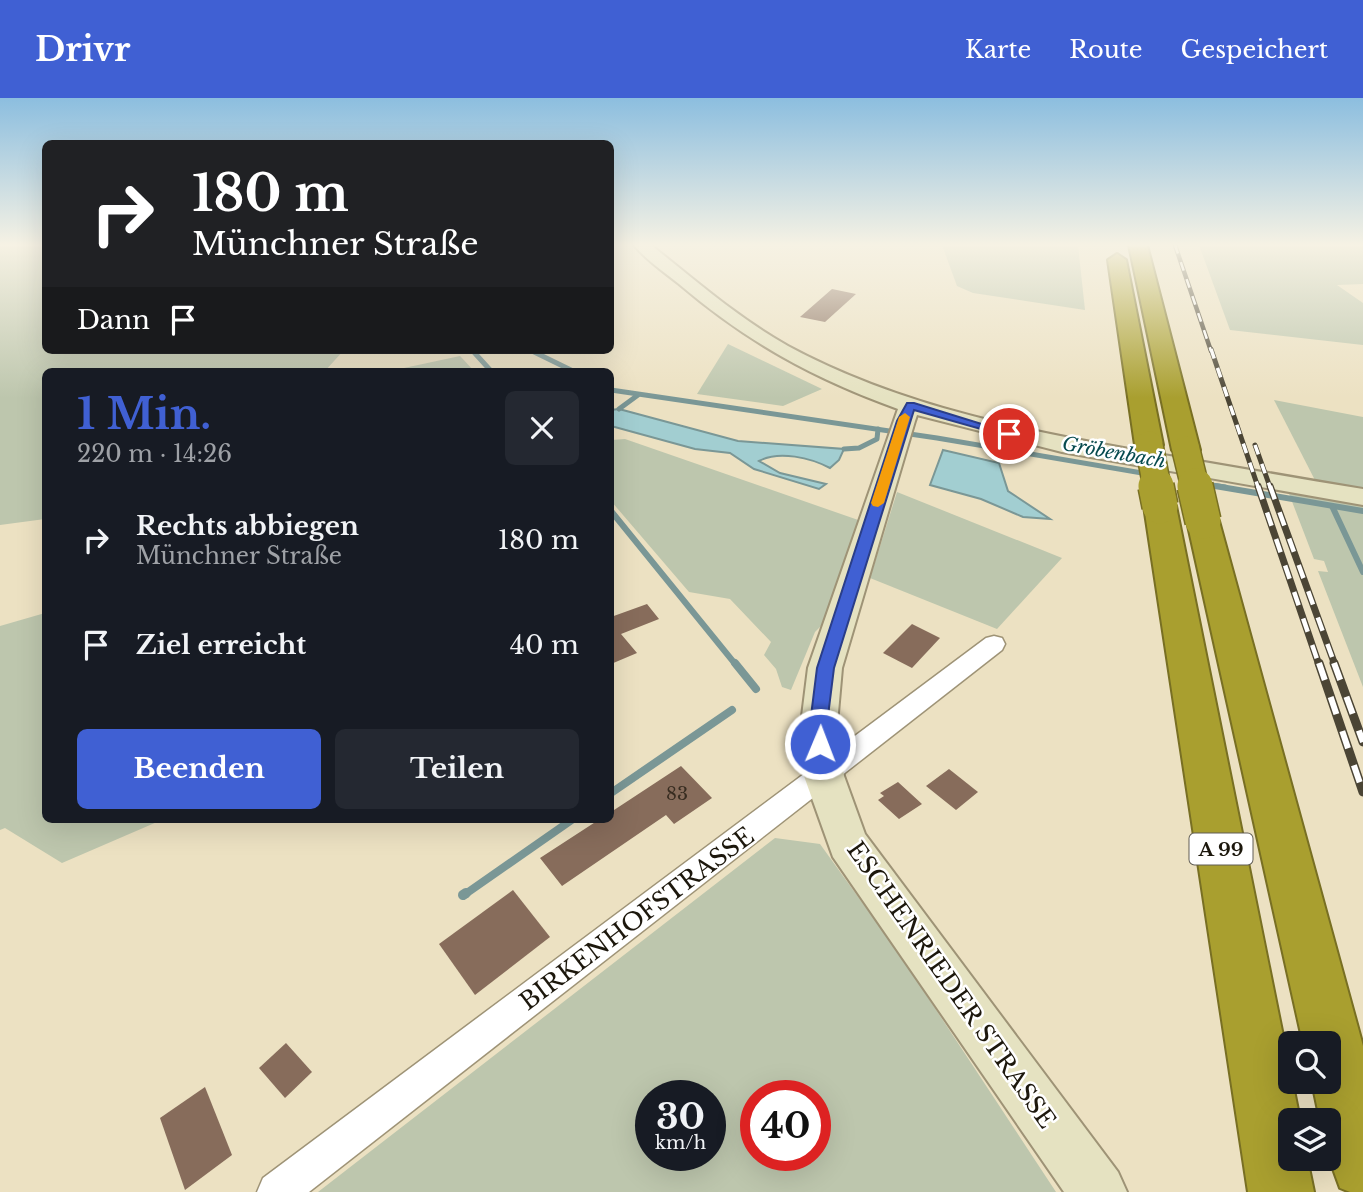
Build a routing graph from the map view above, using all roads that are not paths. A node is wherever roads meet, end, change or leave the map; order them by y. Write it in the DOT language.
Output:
graph roads {
  1 [pos="707,296"];
  2 [pos="1124,296"];
  3 [pos="1150,296"];
  4 [pos="904,421"];
  5 [pos="1363,497"];
  6 [pos="1182,513"];
  7 [pos="994,644"];
  8 [pos="824,776"];
  9 [pos="1363,1165"];
  10 [pos="277,1192"];
  11 [pos="1098,1192"];
  12 [pos="1281,1192"];
  1 -- 4 [label="street"];
  2 -- 6 [label="highway, A 99, bridge"];
  3 -- 6 [label="highway, A 99, bridge"];
  4 -- 5 [label="street"];
  4 -- 8 [label="street, ESCHENRIEDER STRASSE"];
  6 -- 9 [label="highway, A 99"];
  6 -- 12 [label="highway, A 99"];
  7 -- 8 [label="street, BIRKENHOFSTRASSE"];
  8 -- 10 [label="street, BIRKENHOFSTRASSE"];
  8 -- 11 [label="street, ESCHENRIEDER STRASSE"];
}
